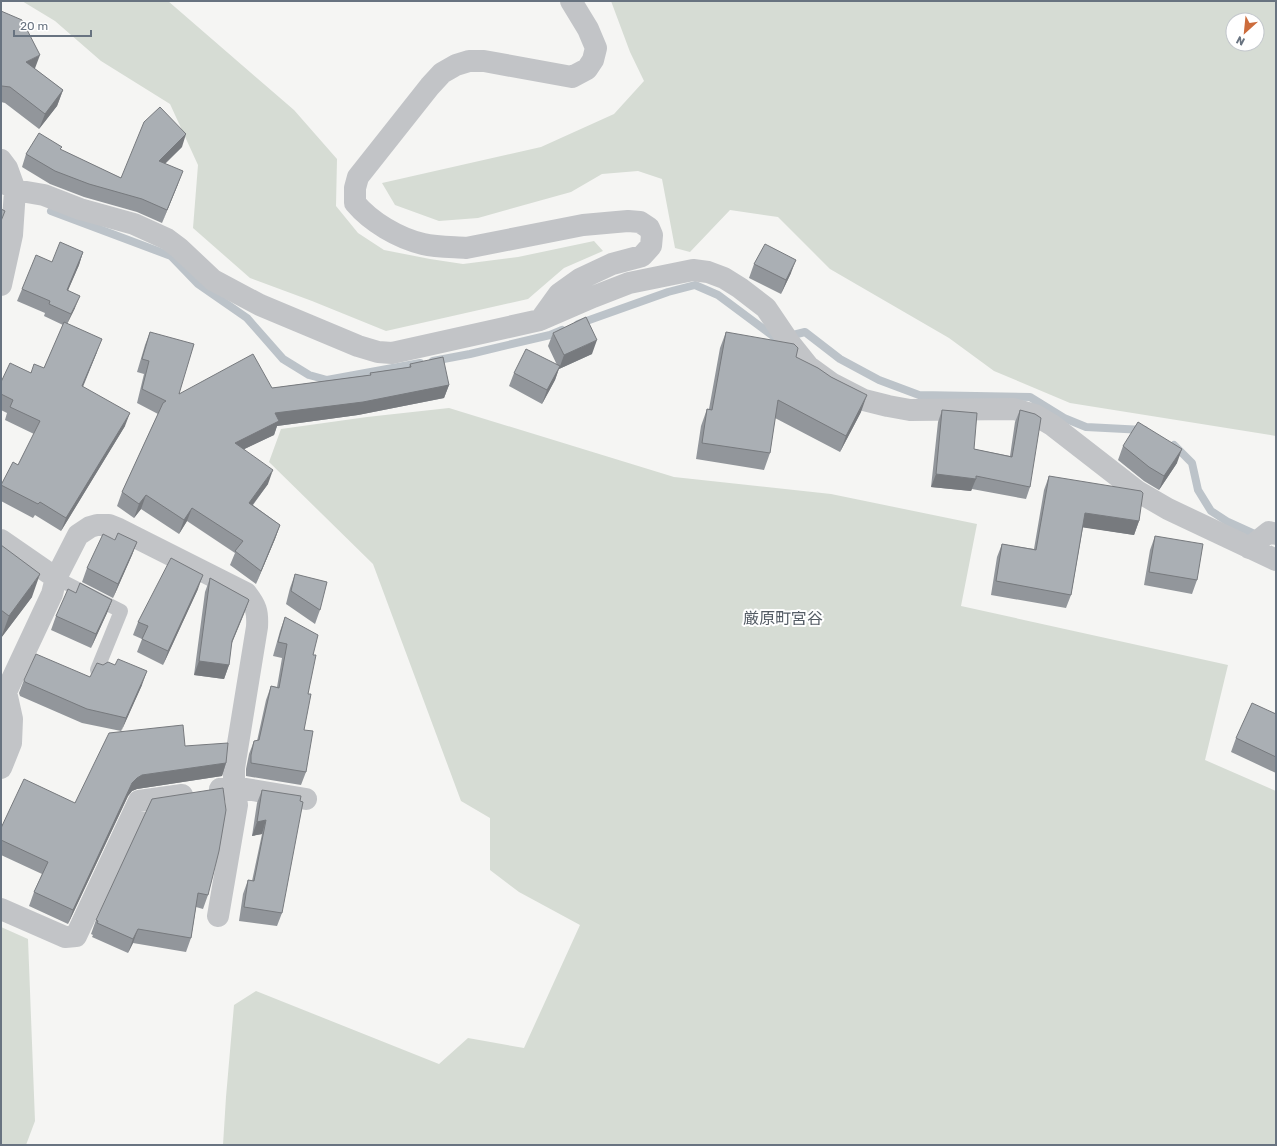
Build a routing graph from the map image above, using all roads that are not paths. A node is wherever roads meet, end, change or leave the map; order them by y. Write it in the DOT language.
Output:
graph roads {
  1 [pos="571,1"];
  2 [pos="1,160"];
  3 [pos="8,185"];
  4 [pos="1,285"];
  5 [pos="540,320"];
  6 [pos="1276,534"];
  7 [pos="1,540"];
  8 [pos="1249,548"];
  9 [pos="1276,560"];
  10 [pos="56,578"];
  11 [pos="97,670"];
  12 [pos="1,768"];
  13 [pos="234,787"];
  14 [pos="306,799"];
  15 [pos="1,909"];
  16 [pos="218,916"];
  1 -- 5 [label="street"];
  2 -- 3 [label="street"];
  3 -- 4 [label="street"];
  3 -- 5 [label="street"];
  5 -- 8 [label="street"];
  6 -- 8 [label="street"];
  7 -- 10 [label="street"];
  8 -- 9 [label="street"];
  10 -- 11 [label="lane"];
  10 -- 12 [label="street"];
  10 -- 13 [label="street"];
  13 -- 14 [label="street"];
  13 -- 15 [label="street"];
  13 -- 16 [label="street"];
}
